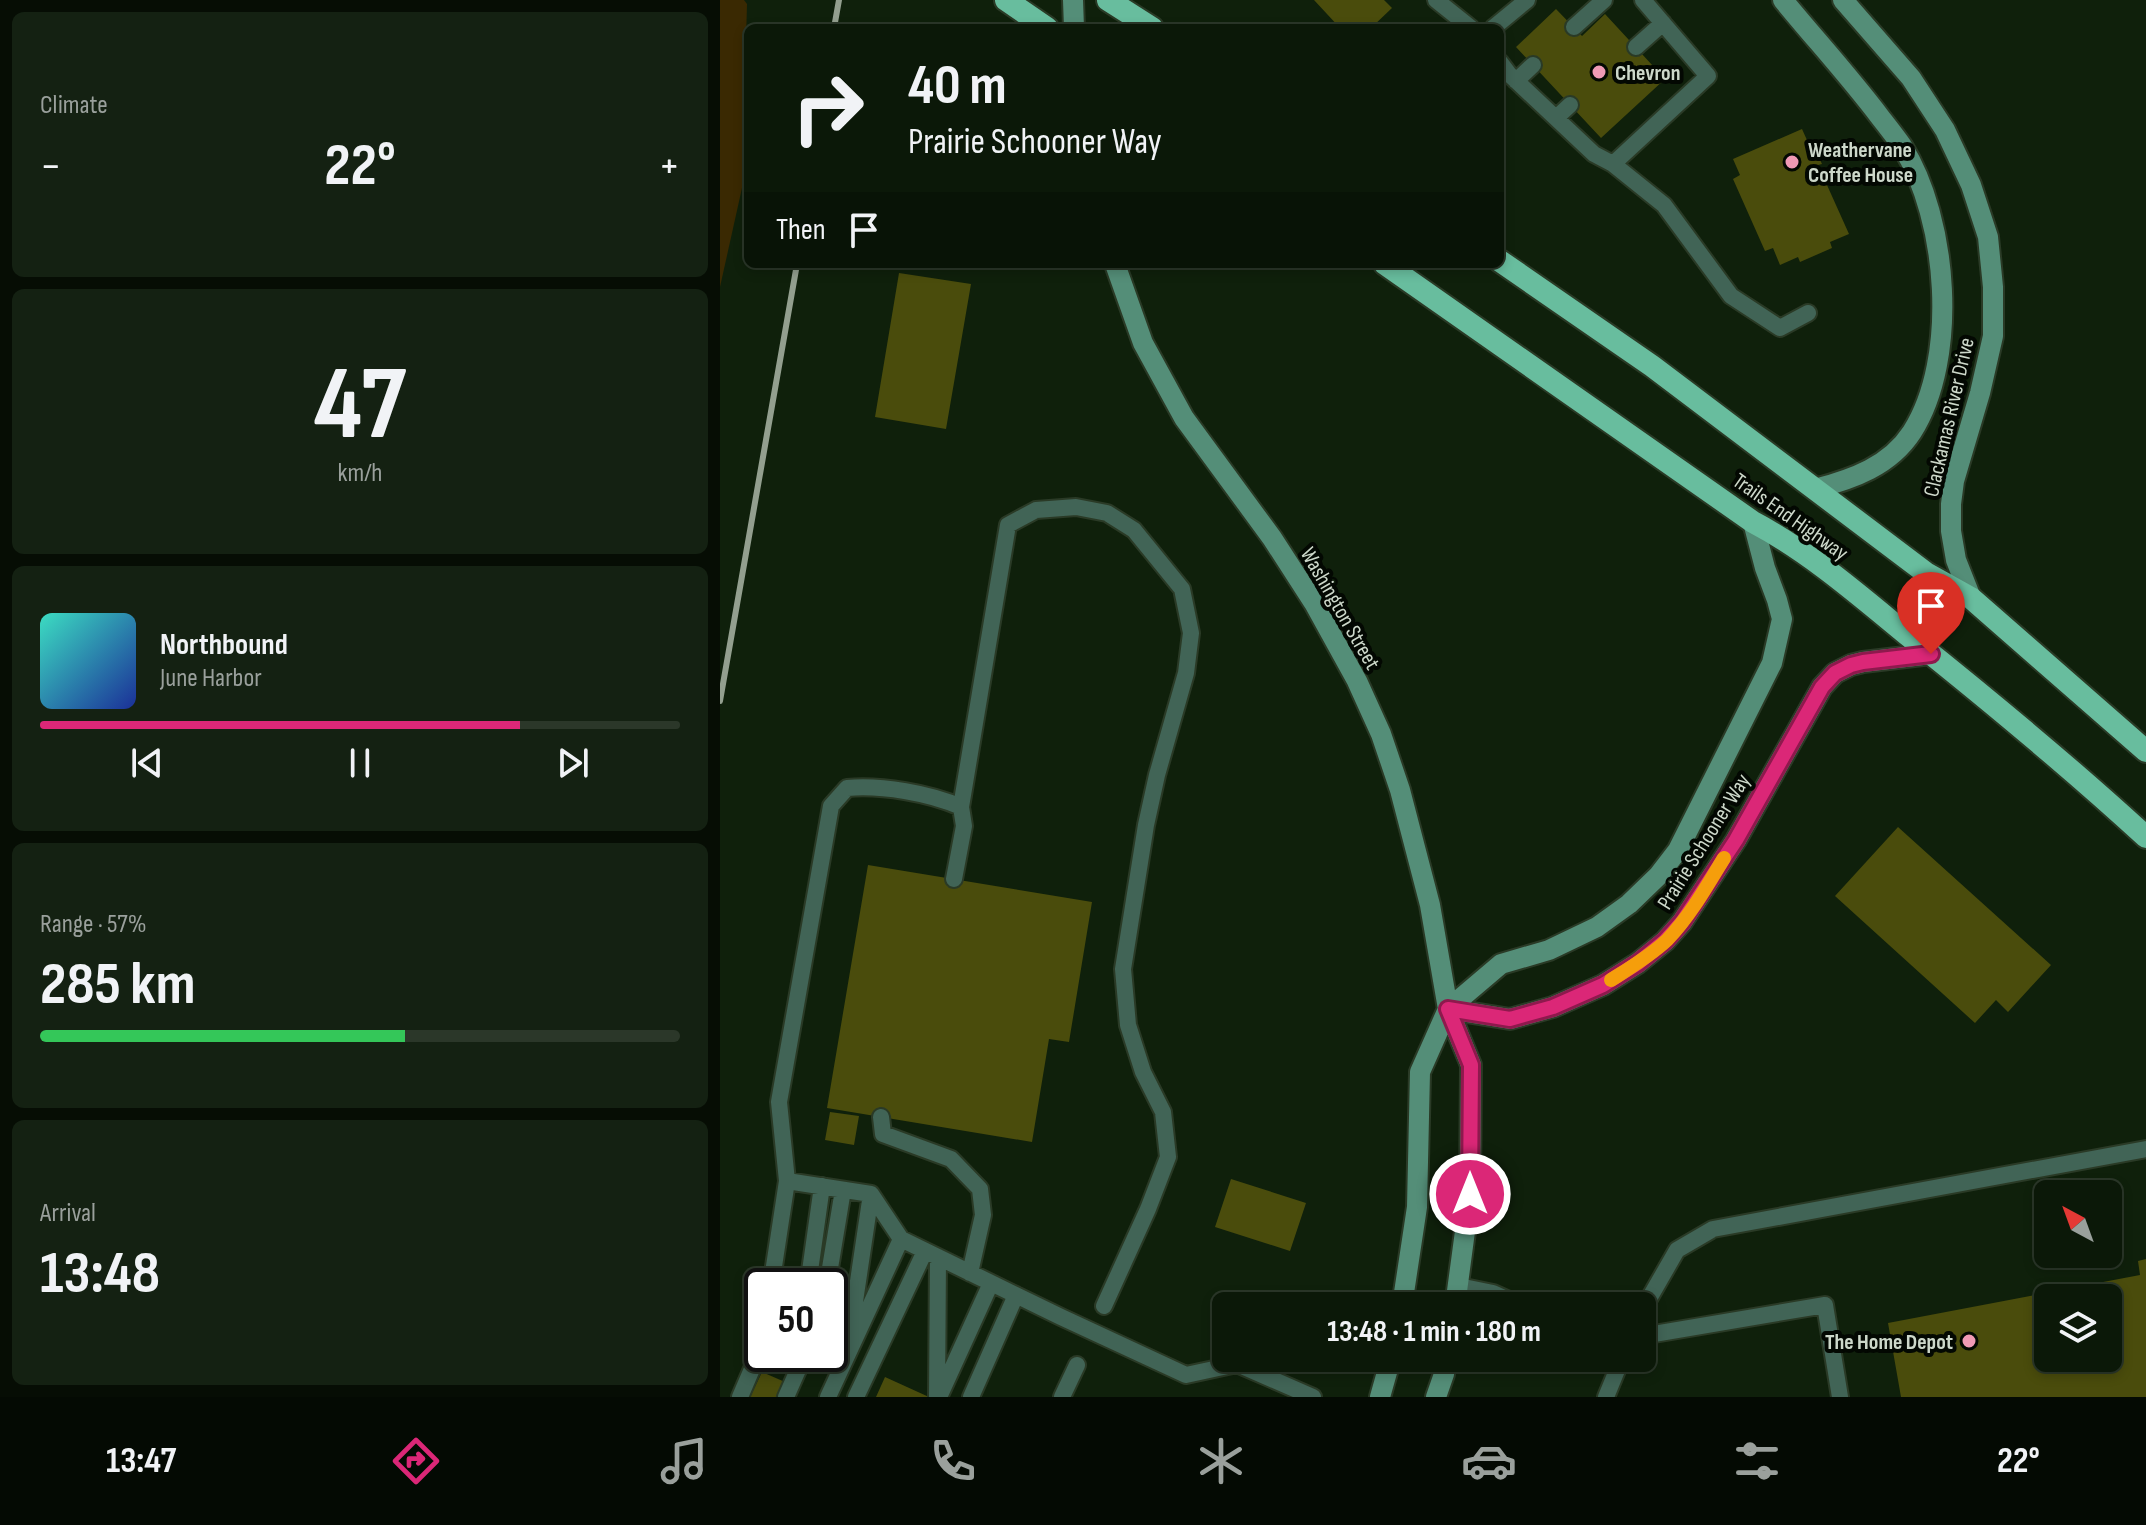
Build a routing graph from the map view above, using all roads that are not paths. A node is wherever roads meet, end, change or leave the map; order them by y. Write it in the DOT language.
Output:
graph roads {
  1 [pos="1006,0"];
  2 [pos="1073,0"];
  3 [pos="1108,0"];
  4 [pos="1436,0"];
  5 [pos="1604,0"];
  6 [pos="1643,0"];
  7 [pos="1783,0"];
  8 [pos="1843,0"];
  9 [pos="1524,1"];
  10 [pos="1663,23"];
  11 [pos="1041,24"];
  12 [pos="1074,24"];
  13 [pos="1146,24"];
  14 [pos="1466,24"];
  15 [pos="1498,24"];
  16 [pos="1574,27"];
  17 [pos="1636,47"];
  18 [pos="1533,65"];
  19 [pos="1504,67"];
  20 [pos="1516,81"];
  21 [pos="1570,105"];
  22 [pos="1556,118"];
  23 [pos="1613,164"];
  24 [pos="1504,264"];
  25 [pos="1116,268"];
  26 [pos="1391,268"];
  27 [pos="1808,313"];
  28 [pos="1815,489"];
  29 [pos="1753,522"];
  30 [pos="1971,598"];
  31 [pos="1931,654"];
  32 [pos="2146,751"];
  33 [pos="961,807"];
  34 [pos="2146,837"];
  35 [pos="954,879"];
  36 [pos="1448,1009"];
  37 [pos="881,1117"];
  38 [pos="2146,1149"];
  39 [pos="787,1181"];
  40 [pos="822,1186"];
  41 [pos="843,1190"];
  42 [pos="871,1194"];
  43 [pos="901,1239"];
  44 [pos="931,1254"];
  45 [pos="774,1268"];
  46 [pos="810,1268"];
  47 [pos="830,1268"];
  48 [pos="970,1273"];
  49 [pos="991,1283"];
  50 [pos="1404,1292"];
  51 [pos="1458,1292"];
  52 [pos="1653,1292"];
  53 [pos="1016,1295"];
  54 [pos="1104,1306"];
  55 [pos="1656,1334"];
  56 [pos="848,1349"];
  57 [pos="848,1354"];
  58 [pos="1077,1365"];
  59 [pos="751,1372"];
  60 [pos="797,1372"];
  61 [pos="840,1372"];
  62 [pos="1387,1372"];
  63 [pos="1444,1372"];
  64 [pos="1616,1372"];
  65 [pos="740,1397"];
  66 [pos="786,1397"];
  67 [pos="828,1397"];
  68 [pos="856,1397"];
  69 [pos="938,1397"];
  70 [pos="971,1397"];
  71 [pos="1062,1397"];
  72 [pos="1313,1397"];
  73 [pos="1380,1397"];
  74 [pos="1436,1397"];
  75 [pos="1606,1397"];
  76 [pos="1840,1397"];
  1 -- 11 [label="highway"];
  2 -- 12 [label="main road"];
  3 -- 13 [label="highway"];
  4 -- 14 [label="lane"];
  5 -- 16 [label="lane"];
  6 -- 10 [label="lane"];
  7 -- 28 [label="main road, Clackamas River Drive"];
  8 -- 30 [label="main road, Clackamas River Drive"];
  9 -- 15 [label="lane"];
  10 -- 17 [label="lane"];
  10 -- 23 [label="lane"];
  18 -- 20 [label="lane"];
  19 -- 20 [label="lane"];
  20 -- 22 [label="lane"];
  21 -- 22 [label="lane"];
  22 -- 23 [label="lane"];
  23 -- 27 [label="lane"];
  24 -- 28 [label="highway, Trails End Highway"];
  25 -- 36 [label="main road, Washington Street"];
  26 -- 29 [label="highway, Trails End Highway"];
  28 -- 30 [label="highway, Trails End Highway"];
  29 -- 31 [label="highway, Trails End Highway"];
  29 -- 36 [label="main road, Prairie Schooner Way"];
  30 -- 32 [label="highway, Trails End Highway"];
  31 -- 34 [label="highway, Trails End Highway"];
  31 -- 36 [label="main road, Prairie Schooner Way"];
  33 -- 35 [label="lane"];
  33 -- 39 [label="lane"];
  33 -- 54 [label="lane"];
  36 -- 50 [label="main road"];
  36 -- 51 [label="main road, Washington Street"];
  37 -- 48 [label="lane"];
  38 -- 52 [label="lane"];
  39 -- 40 [label="lane"];
  39 -- 45 [label="lane"];
  40 -- 41 [label="lane"];
  40 -- 46 [label="lane"];
  41 -- 42 [label="lane"];
  41 -- 47 [label="lane"];
  42 -- 43 [label="lane"];
  42 -- 56 [label="lane"];
  43 -- 44 [label="lane"];
  43 -- 57 [label="lane"];
  44 -- 48 [label="lane"];
  44 -- 68 [label="lane"];
  44 -- 69 [label="lane"];
  48 -- 49 [label="lane"];
  49 -- 53 [label="lane"];
  49 -- 69 [label="lane"];
  53 -- 70 [label="lane"];
  53 -- 72 [label="lane"];
  55 -- 76 [label="lane"];
  58 -- 71 [label="lane"];
  59 -- 65 [label="lane"];
  60 -- 66 [label="lane"];
  61 -- 67 [label="lane"];
  62 -- 73 [label="main road"];
  63 -- 74 [label="main road"];
  64 -- 75 [label="lane"];
}
